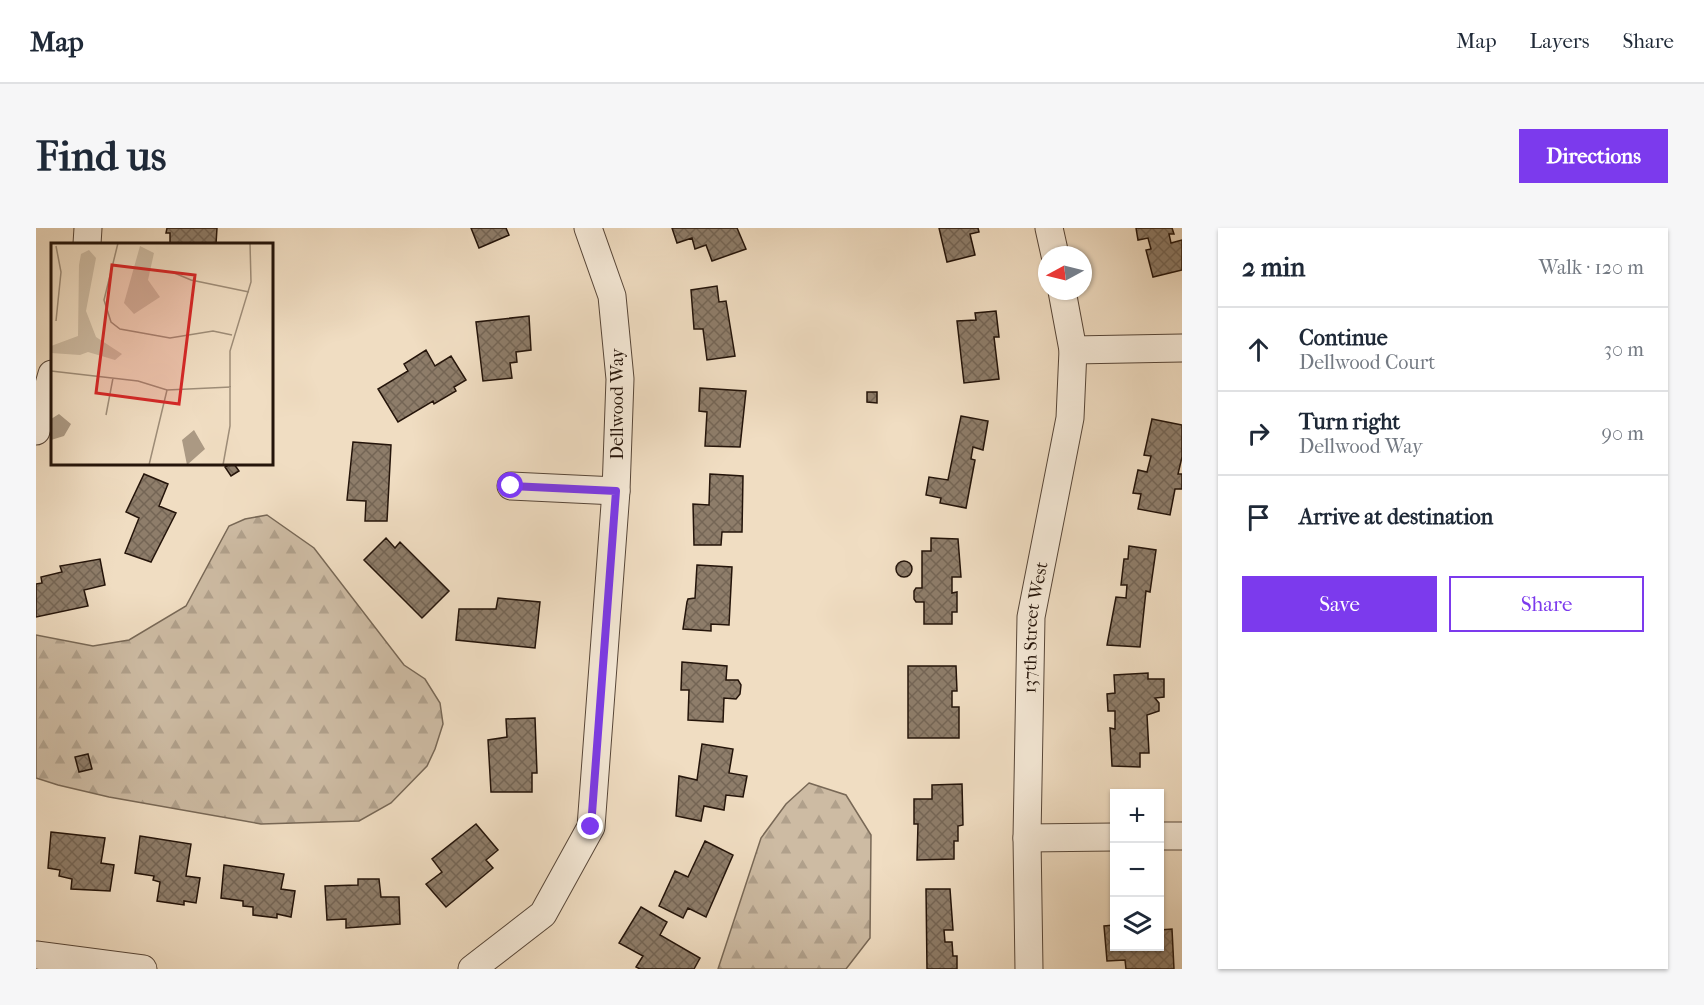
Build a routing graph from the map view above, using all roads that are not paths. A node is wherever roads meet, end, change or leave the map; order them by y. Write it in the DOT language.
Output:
graph roads {
  1 [pos="88,228"];
  2 [pos="588,228"];
  3 [pos="1049,228"];
  4 [pos="87,243"];
  5 [pos="1052,246"];
  6 [pos="1064,300"];
  7 [pos="1182,348"];
  8 [pos="1073,350"];
  9 [pos="51,378"];
  10 [pos="36,431"];
  11 [pos="511,486"];
  12 [pos="616,491"];
  13 [pos="1164,836"];
  14 [pos="1182,836"];
  15 [pos="1110,837"];
  16 [pos="1027,838"];
  17 [pos="36,955"];
  18 [pos="143,969"];
  19 [pos="472,969"];
  20 [pos="1029,969"];
  1 -- 4 [label="street"];
  2 -- 12 [label="street, Dellwood Way"];
  3 -- 5 [label="street"];
  6 -- 8 [label="street, 137th Street West"];
  7 -- 8 [label="street"];
  8 -- 16 [label="street, 137th Street West"];
  9 -- 10 [label="street"];
  11 -- 12 [label="street"];
  12 -- 19 [label="street, Dellwood Way"];
  13 -- 14 [label="street"];
  15 -- 16 [label="street"];
  16 -- 20 [label="street, 137th Street West"];
  17 -- 18 [label="street"];
}
